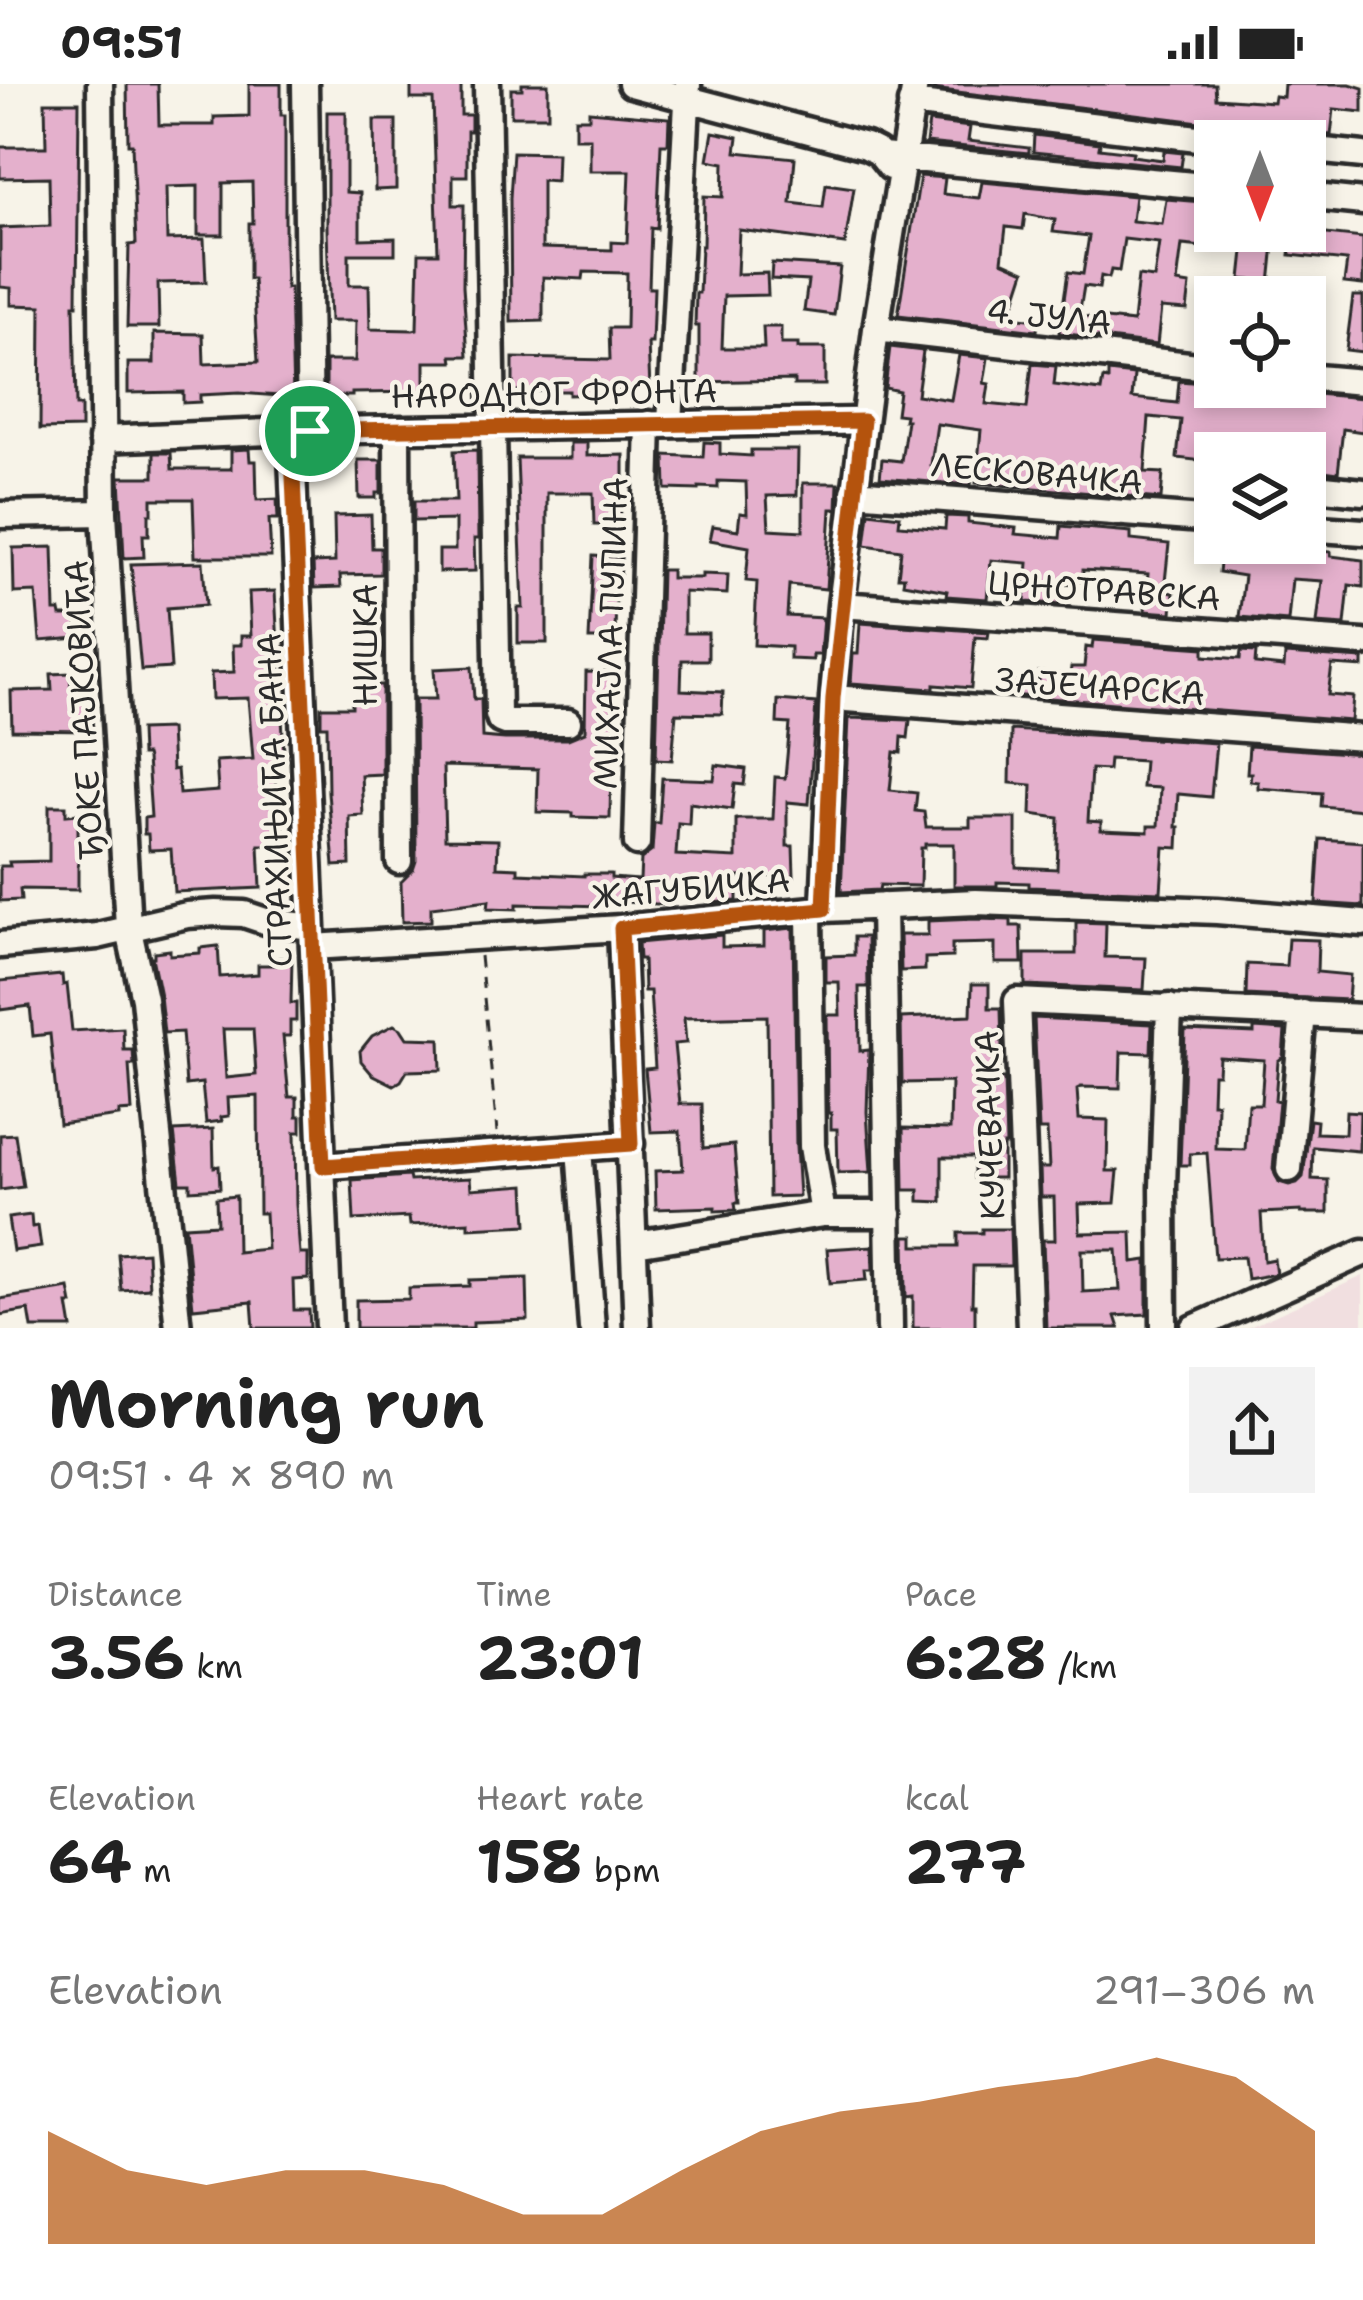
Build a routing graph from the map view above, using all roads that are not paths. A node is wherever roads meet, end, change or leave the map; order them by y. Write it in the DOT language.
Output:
graph roads {
  1 [pos="100,84"];
  2 [pos="305,84"];
  3 [pos="487,84"];
  4 [pos="631,84"];
  5 [pos="688,92"];
  6 [pos="912,103"];
  7 [pos="1194,138"];
  8 [pos="1326,151"];
  9 [pos="884,153"];
  10 [pos="1363,155"];
  11 [pos="1194,185"];
  12 [pos="1326,198"];
  13 [pos="1363,202"];
  14 [pos="876,329"];
  15 [pos="1194,366"];
  16 [pos="1326,379"];
  17 [pos="1363,382"];
  18 [pos="863,421"];
  19 [pos="659,424"];
  20 [pos="494,428"];
  21 [pos="397,430"];
  22 [pos="300,431"];
  23 [pos="102,439"];
  24 [pos="1326,488"];
  25 [pos="854,492"];
  26 [pos="1363,492"];
  27 [pos="104,513"];
  28 [pos="0,515"];
  29 [pos="1194,518"];
  30 [pos="1326,529"];
  31 [pos="1363,532"];
  32 [pos="841,605"];
  33 [pos="1363,643"];
  34 [pos="833,698"];
  35 [pos="568,722"];
  36 [pos="1363,738"];
  37 [pos="637,843"];
  38 [pos="399,861"];
  39 [pos="884,905"];
  40 [pos="817,910"];
  41 [pos="1363,923"];
  42 [pos="128,926"];
  43 [pos="621,928"];
  44 [pos="312,937"];
  45 [pos="0,945"];
  46 [pos="1169,1006"];
  47 [pos="1303,1013"];
  48 [pos="1363,1017"];
  49 [pos="631,1144"];
  50 [pos="579,1148"];
  51 [pos="323,1166"];
  52 [pos="1289,1169"];
  53 [pos="823,1214"];
  54 [pos="889,1214"];
  55 [pos="634,1244"];
  56 [pos="1363,1252"];
  57 [pos="178,1328"];
  58 [pos="329,1328"];
  59 [pos="592,1328"];
  60 [pos="637,1328"];
  61 [pos="890,1328"];
  62 [pos="1030,1328"];
  63 [pos="1164,1328"];
  64 [pos="1194,1328"];
  1 -- 23 [label="street, ЂОКЕ ПАЈКОВИЋА"];
  2 -- 22 [label="street, СТРАХИЊИЋА БАНА"];
  3 -- 20 [label="street"];
  4 -- 5 [label="street"];
  5 -- 9 [label="street"];
  5 -- 19 [label="street, МИХАЈЛА ПУПИНА"];
  6 -- 7 [label="street"];
  6 -- 9 [label="street"];
  6 -- 9 [label="street"];
  8 -- 10 [label="street"];
  9 -- 11 [label="street"];
  9 -- 14 [label="street"];
  12 -- 13 [label="street"];
  14 -- 15 [label="street, 4. ЈУЛА"];
  14 -- 18 [label="street"];
  16 -- 17 [label="street"];
  18 -- 19 [label="street, НАРОДНОГ ФРОНТА"];
  18 -- 25 [label="street"];
  19 -- 20 [label="street, НАРОДНОГ ФРОНТА"];
  19 -- 37 [label="street, МИХАЈЛА ПУПИНА"];
  20 -- 21 [label="street, НАРОДНОГ ФРОНТА"];
  20 -- 35 [label="street"];
  21 -- 22 [label="street, НАРОДНОГ ФРОНТА"];
  21 -- 38 [label="street, НИШКА"];
  22 -- 23 [label="street, НАРОДНОГ ФРОНТА"];
  22 -- 44 [label="street, СТРАХИЊИЋА БАНА"];
  23 -- 27 [label="street, ЂОКЕ ПАЈКОВИЋА"];
  24 -- 26 [label="street"];
  25 -- 29 [label="street, ЛЕСКОВАЧКА"];
  25 -- 32 [label="street"];
  27 -- 28 [label="street"];
  27 -- 42 [label="street, ЂОКЕ ПАЈКОВИЋА"];
  30 -- 31 [label="street"];
  32 -- 33 [label="street, ЦРНОТРАВСКА"];
  32 -- 34 [label="street"];
  34 -- 36 [label="street, ЗАЈЕЧАРСКА"];
  34 -- 40 [label="street"];
  39 -- 40 [label="street, ЖАГУБИЧКА"];
  39 -- 41 [label="street, ЖАГУБИЧКА"];
  39 -- 54 [label="street"];
  40 -- 43 [label="street, ЖАГУБИЧКА"];
  40 -- 53 [label="street"];
  42 -- 44 [label="street, ЖАГУБИЧКА"];
  42 -- 45 [label="street, ЖАГУБИЧКА"];
  42 -- 57 [label="street, ЂОКЕ ПАЈКОВИЋА"];
  43 -- 44 [label="street, ЖАГУБИЧКА"];
  43 -- 49 [label="street"];
  44 -- 51 [label="street, СТРАХИЊИЋА БАНА"];
  46 -- 47 [label="street, КУЧЕВАЧКА"];
  46 -- 62 [label="street, КУЧЕВАЧКА"];
  46 -- 63 [label="street"];
  47 -- 48 [label="street, КУЧЕВАЧКА"];
  47 -- 52 [label="street"];
  49 -- 50 [label="street"];
  49 -- 55 [label="street"];
  50 -- 51 [label="street"];
  50 -- 59 [label="street"];
  51 -- 58 [label="street, СТРАХИЊИЋА БАНА"];
  53 -- 54 [label="street"];
  53 -- 55 [label="street"];
  54 -- 61 [label="street"];
  55 -- 60 [label="street"];
  56 -- 64 [label="street"];
}
